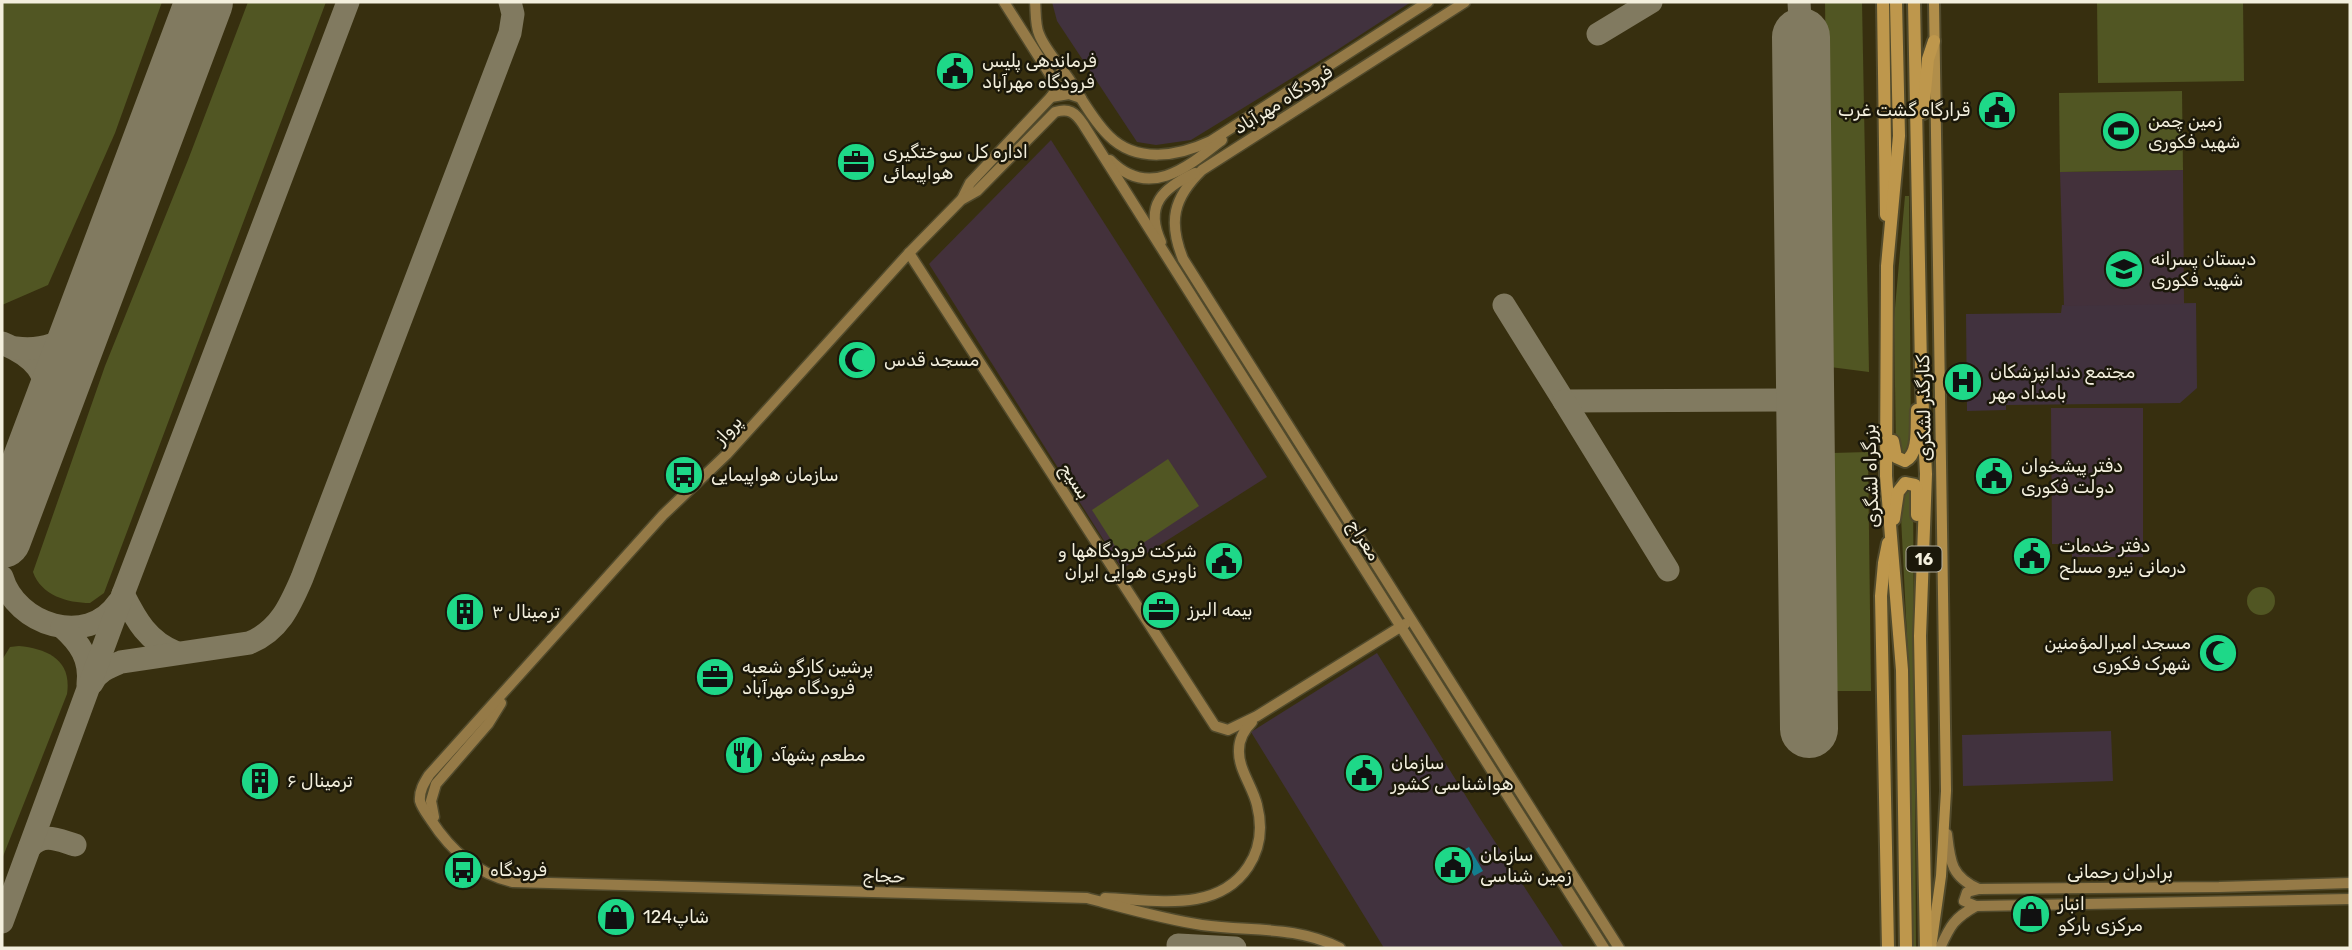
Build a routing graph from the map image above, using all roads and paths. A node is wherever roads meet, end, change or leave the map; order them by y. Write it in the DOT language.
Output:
graph roads {
  1 [pos="1004,2"];
  2 [pos="1035,2"];
  3 [pos="1428,2"];
  4 [pos="1465,2"];
  5 [pos="1882,2"];
  6 [pos="1896,2"];
  7 [pos="1914,2"];
  8 [pos="1934,2"];
  9 [pos="1371,38"];
  10 [pos="1934,41"];
  11 [pos="1382,55"];
  12 [pos="1067,76"];
  13 [pos="1056,85"];
  14 [pos="1051,97"];
  15 [pos="1082,99"];
  16 [pos="1261,110"];
  17 [pos="1098,148"];
  18 [pos="1918,169"];
  19 [pos="1202,170"];
  20 [pos="961,200"];
  21 [pos="909,253"];
  22 [pos="1183,260"];
  23 [pos="1887,266"];
  24 [pos="1172,267"];
  25 [pos="1921,368"];
  26 [pos="1886,375"];
  27 [pos="1891,535"];
  28 [pos="1412,620"];
  29 [pos="1401,627"];
  30 [pos="1920,636"];
  31 [pos="1257,716"];
  32 [pos="1493,749"];
  33 [pos="1483,756"];
  34 [pos="1945,814"];
  35 [pos="439,833"];
  36 [pos="2350,883"];
  37 [pos="1979,889"];
  38 [pos="1087,898"];
  39 [pos="2350,899"];
  40 [pos="1976,906"];
  41 [pos="1340,948"];
  42 [pos="1604,948"];
  43 [pos="1619,948"];
  44 [pos="1888,948"];
  45 [pos="1906,948"];
  46 [pos="1928,948"];
  47 [pos="1940,948"];
  1 -- 13 [label="main road"];
  2 -- 12 [label="main road"];
  3 -- 9 [label="main road, فرودگاه مهرآباد"];
  4 -- 11 [label="main road, فرودگاه مهرآباد"];
  5 -- 23 [label="highway, 16"];
  6 -- 23 [label="highway, بزرگراه لشگری / 16"];
  7 -- 18 [label="highway, 16"];
  8 -- 10 [label="main road, کنارگذر لشکری"];
  9 -- 11 [label="main road"];
  9 -- 16 [label="main road, فرودگاه مهرآباد"];
  10 -- 18 [label="highway"];
  10 -- 34 [label="main road, کنارگذر لشکری"];
  11 -- 19 [label="main road, فرودگاه مهرآباد"];
  12 -- 13 [label="main road"];
  12 -- 15 [label="main road"];
  13 -- 14 [label="main road"];
  14 -- 15 [label="main road"];
  14 -- 20 [label="main road, پرواز"];
  15 -- 16 [label="main road, فرودگاه مهرآباد"];
  16 -- 17 [label="main road"];
  17 -- 20 [label="main road, پرواز"];
  17 -- 24 [label="main road, معراج"];
  18 -- 25 [label="highway, 16"];
  19 -- 22 [label="main road, فرودگاه مهرآباد"];
  19 -- 24 [label="main road"];
  20 -- 21 [label="main road, پرواز"];
  21 -- 31 [label="main road, بسیج"];
  21 -- 35 [label="main road, پرواز"];
  22 -- 28 [label="main road, معراج"];
  23 -- 26 [label="highway, بزرگراه لشگری / 16"];
  24 -- 29 [label="main road, معراج"];
  25 -- 26 [label="highway"];
  25 -- 30 [label="highway, 16"];
  26 -- 27 [label="highway, بزرگراه لشگری / 16"];
  27 -- 30 [label="highway"];
  27 -- 44 [label="highway"];
  27 -- 45 [label="highway, بزرگراه لشگری / 16"];
  28 -- 29 [label="main road"];
  28 -- 32 [label="main road, معراج"];
  29 -- 31 [label="main road"];
  29 -- 33 [label="main road, معراج"];
  30 -- 46 [label="highway, 16"];
  31 -- 38 [label="main road"];
  32 -- 33 [label="main road"];
  32 -- 43 [label="main road, معراج"];
  33 -- 42 [label="main road, معراج"];
  34 -- 37 [label="main road"];
  34 -- 46 [label="main road, کنارگذر لشکری"];
  35 -- 38 [label="main road, حجاج"];
  36 -- 37 [label="main road, برادران رحمانی"];
  37 -- 40 [label="main road"];
  38 -- 41 [label="main road, حجاج"];
  39 -- 40 [label="main road, برادران رحمانی"];
  40 -- 47 [label="main road"];
}
